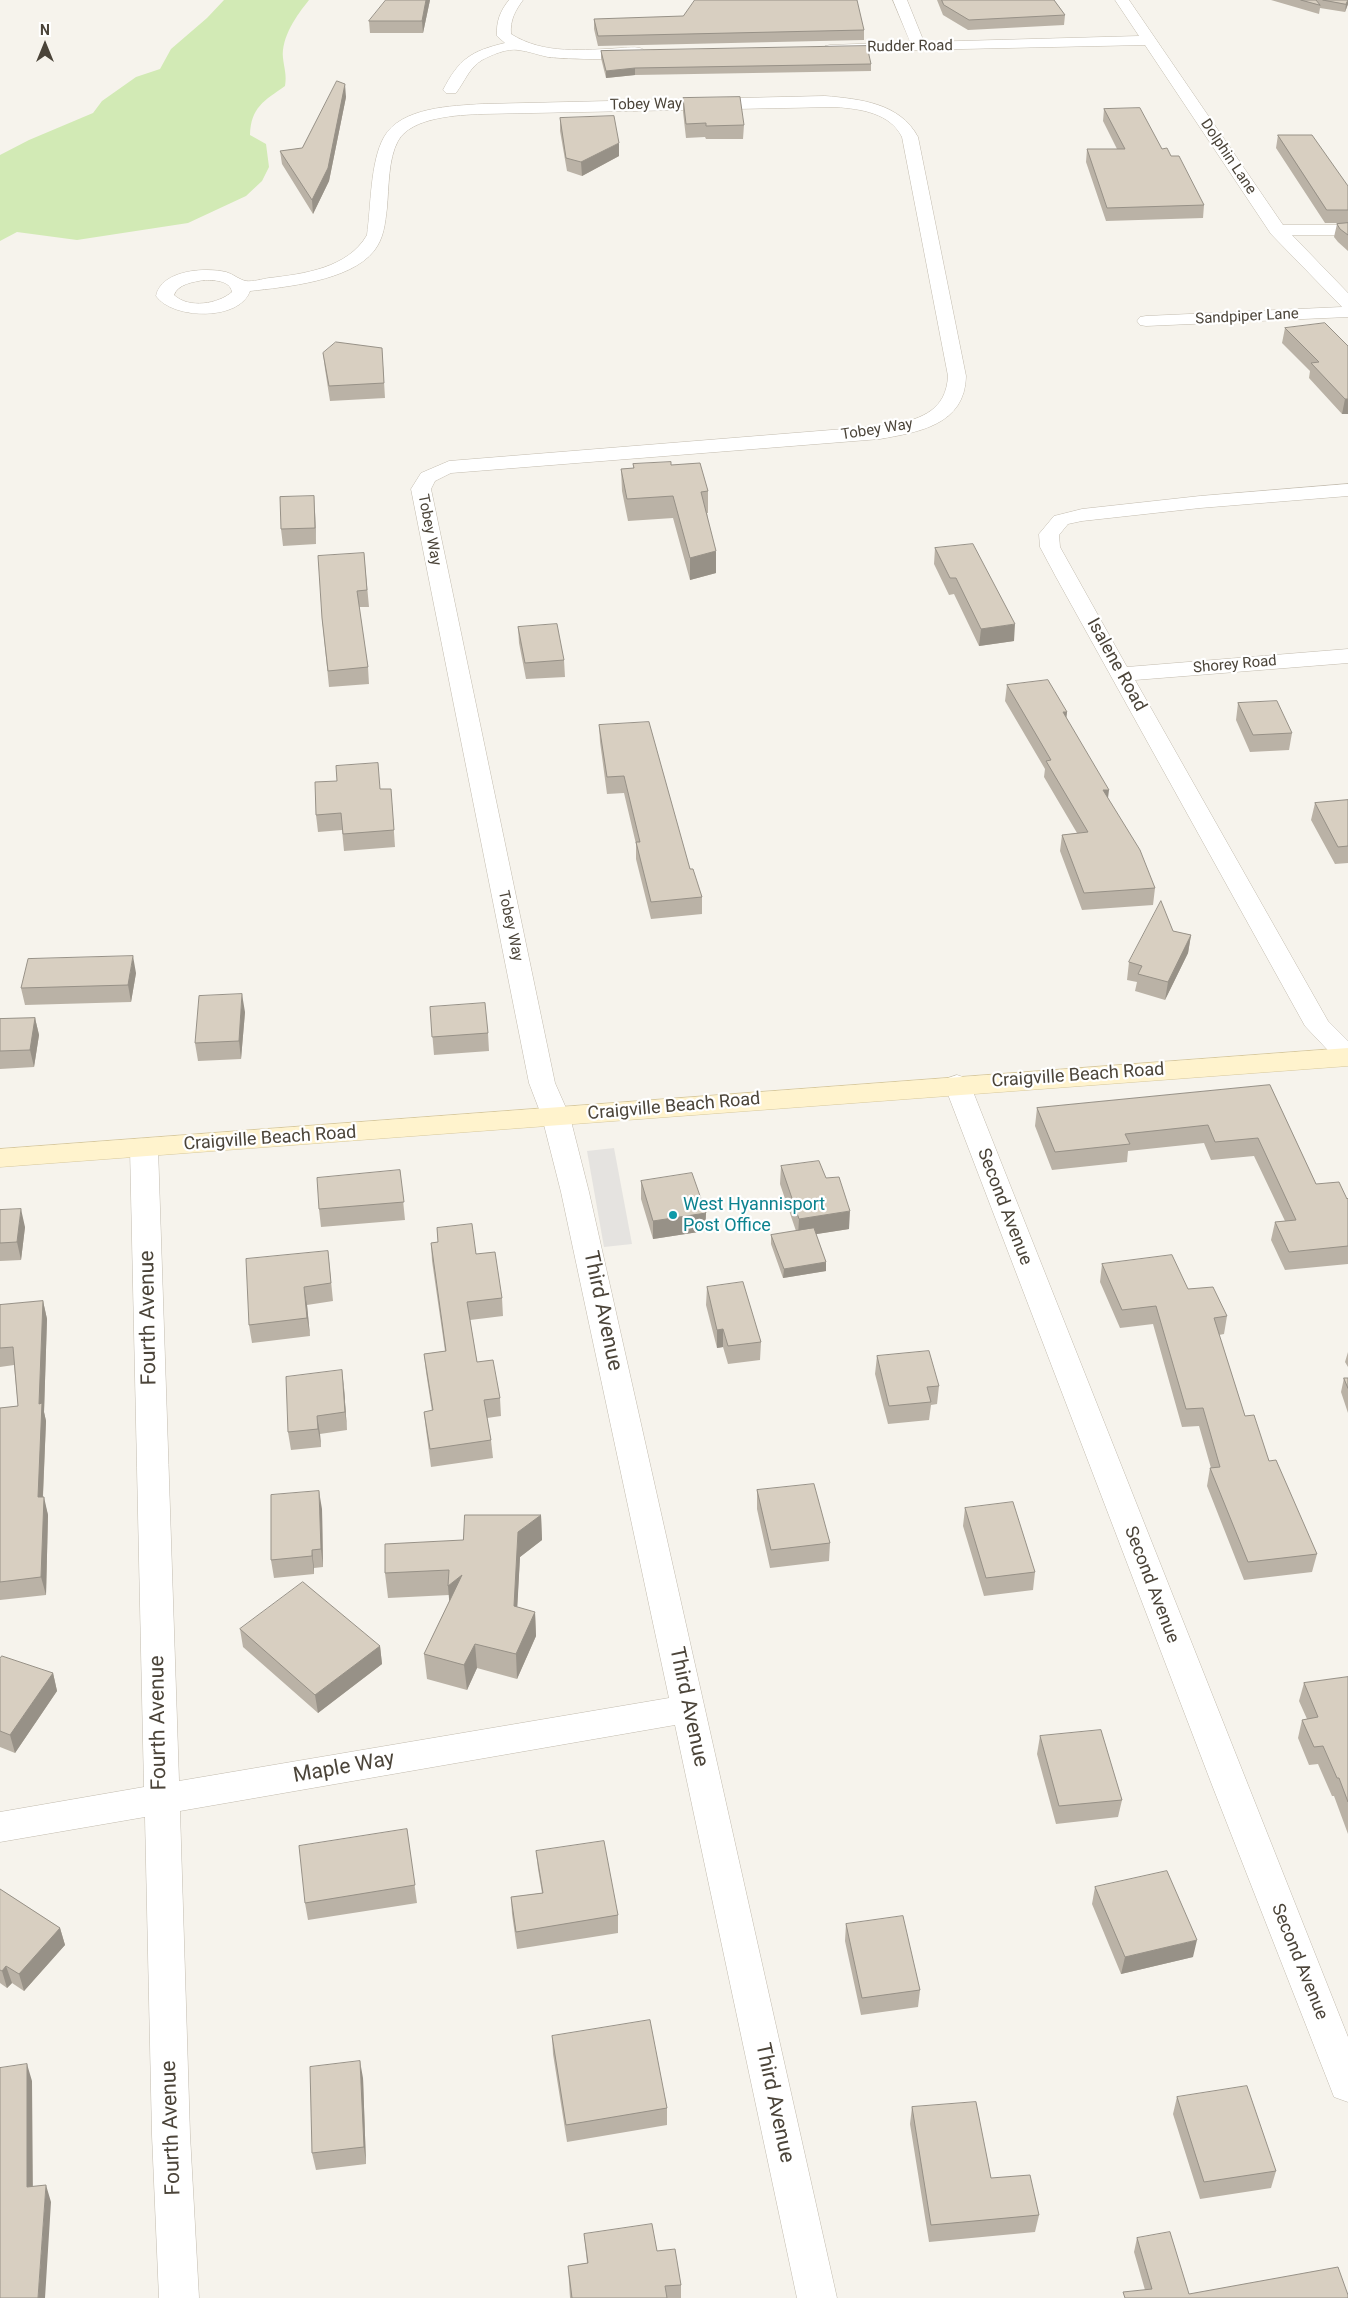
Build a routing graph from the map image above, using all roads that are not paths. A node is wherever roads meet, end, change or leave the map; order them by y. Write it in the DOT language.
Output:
graph roads {
  1 [pos="516,0"];
  2 [pos="900,0"];
  3 [pos="1122,0"];
  4 [pos="1149,40"];
  5 [pos="518,45"];
  6 [pos="920,46"];
  7 [pos="815,49"];
  8 [pos="656,52"];
  9 [pos="451,90"];
  10 [pos="1277,230"];
  11 [pos="1348,230"];
  12 [pos="241,286"];
  13 [pos="1348,303"];
  14 [pos="1348,312"];
  15 [pos="1146,321"];
  16 [pos="1348,490"];
  17 [pos="1348,656"];
  18 [pos="1121,674"];
  19 [pos="1348,1056"];
  20 [pos="956,1084"];
  21 [pos="556,1117"];
  22 [pos="144,1148"];
  23 [pos="0,1158"];
  24 [pos="688,1709"];
  25 [pos="161,1799"];
  26 [pos="0,1827"];
  27 [pos="1348,2084"];
  28 [pos="179,2298"];
  29 [pos="817,2298"];
  1 -- 5 [label="street"];
  2 -- 6 [label="street"];
  3 -- 4 [label="street, Dolphin Lane"];
  4 -- 6 [label="street, Rudder Road"];
  4 -- 10 [label="street, Dolphin Lane"];
  5 -- 8 [label="street"];
  5 -- 9 [label="street"];
  6 -- 7 [label="street, Rudder Road"];
  10 -- 11 [label="street"];
  10 -- 13 [label="street, Dolphin Lane"];
  12 -- 21 [label="street, Tobey Way"];
  14 -- 15 [label="street, Sandpiper Lane"];
  16 -- 18 [label="street, Isalene Road"];
  17 -- 18 [label="street, Shorey Road"];
  18 -- 19 [label="street, Isalene Road"];
  19 -- 20 [label="main road, Craigville Beach Road"];
  20 -- 21 [label="main road, Craigville Beach Road"];
  20 -- 27 [label="street, Second Avenue"];
  21 -- 22 [label="main road, Craigville Beach Road"];
  21 -- 24 [label="street, Third Avenue"];
  22 -- 23 [label="main road, Craigville Beach Road"];
  22 -- 25 [label="street, Fourth Avenue"];
  24 -- 25 [label="street, Maple Way"];
  24 -- 29 [label="street, Third Avenue"];
  25 -- 26 [label="street, Maple Way"];
  25 -- 28 [label="street, Fourth Avenue"];
}
